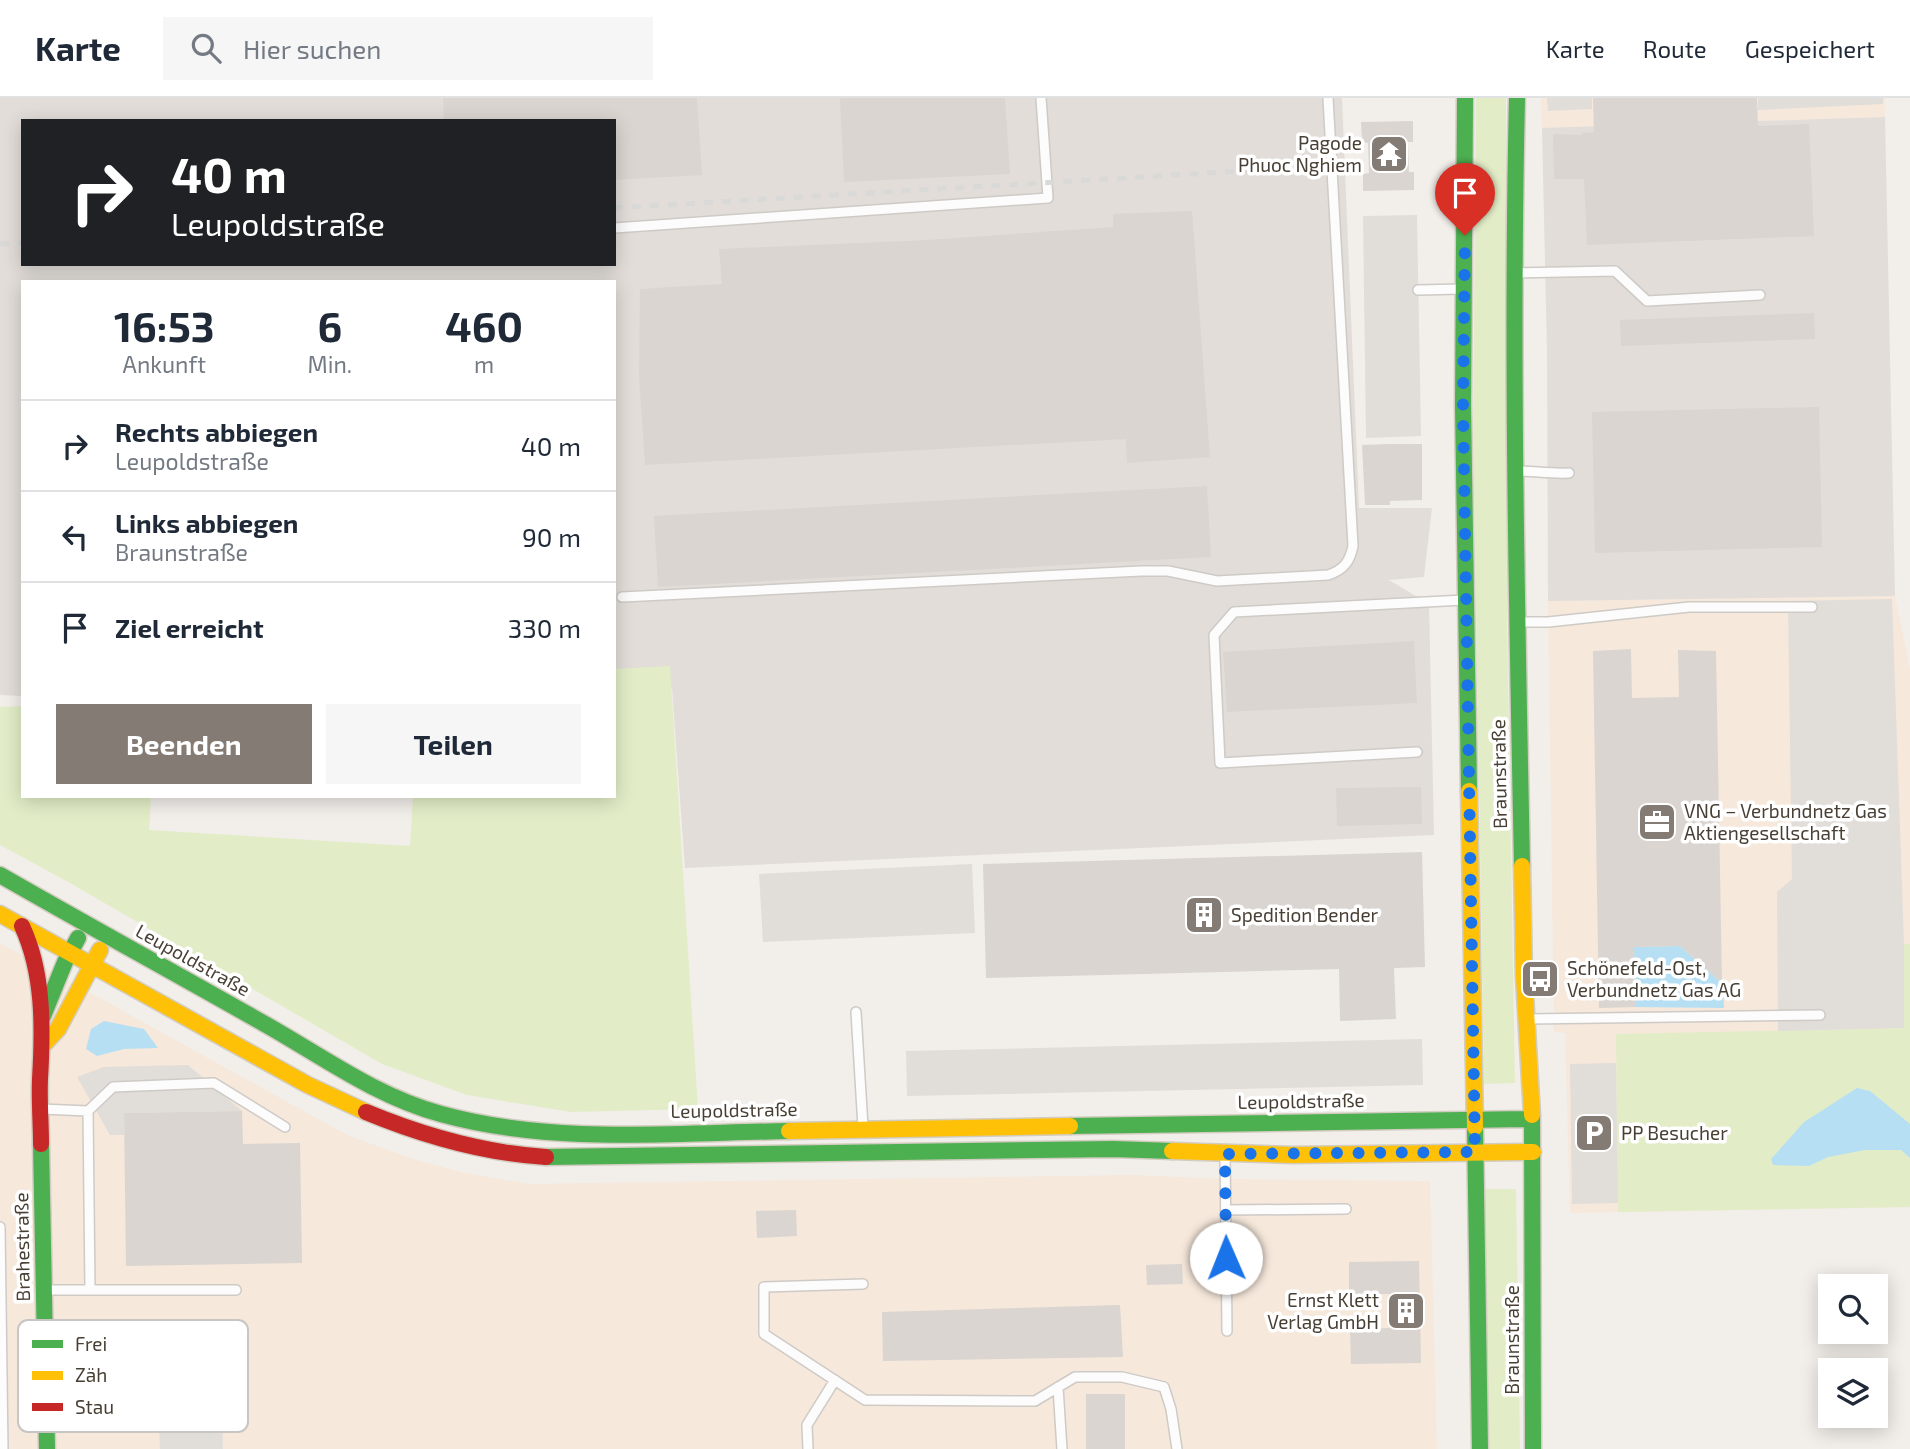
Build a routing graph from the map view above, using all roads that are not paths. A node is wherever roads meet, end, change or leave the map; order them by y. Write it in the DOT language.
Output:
graph roads {
  1 [pos="1041,98"];
  2 [pos="1328,98"];
  3 [pos="1465,98"];
  4 [pos="1517,98"];
  5 [pos="616,228"];
  6 [pos="1513,273"];
  7 [pos="1464,289"];
  8 [pos="1418,290"];
  9 [pos="1760,295"];
  10 [pos="1514,471"];
  11 [pos="1569,473"];
  12 [pos="622,597"];
  13 [pos="1466,600"];
  14 [pos="1812,607"];
  15 [pos="1517,622"];
  16 [pos="1417,752"];
  17 [pos="0,875"];
  18 [pos="0,914"];
  19 [pos="85,925"];
  20 [pos="22,926"];
  21 [pos="107,937"];
  22 [pos="70,952"];
  23 [pos="92,964"];
  24 [pos="856,1012"];
  25 [pos="1820,1015"];
  26 [pos="1526,1019"];
  27 [pos="40,1023"];
  28 [pos="43,1045"];
  29 [pos="40,1109"];
  30 [pos="88,1111"];
  31 [pos="1475,1119"];
  32 [pos="1532,1119"];
  33 [pos="285,1127"];
  34 [pos="863,1129"];
  35 [pos="1475,1152"];
  36 [pos="1533,1152"];
  37 [pos="1225,1154"];
  38 [pos="1346,1209"];
  39 [pos="1226,1210"];
  40 [pos="0,1227"];
  41 [pos="863,1284"];
  42 [pos="44,1290"];
  43 [pos="90,1290"];
  44 [pos="236,1290"];
  45 [pos="45,1320"];
  46 [pos="1227,1331"];
  47 [pos="835,1380"];
  48 [pos="1058,1387"];
  49 [pos="3,1449"];
  50 [pos="808,1449"];
  51 [pos="1062,1449"];
  52 [pos="1177,1449"];
  53 [pos="1480,1449"];
  54 [pos="1533,1449"];
  1 -- 5 [label="lane"];
  2 -- 12 [label="lane"];
  3 -- 7 [label="main road, Braunstraße"];
  4 -- 6 [label="main road, Braunstraße"];
  6 -- 9 [label="lane"];
  6 -- 10 [label="main road, Braunstraße"];
  7 -- 8 [label="lane"];
  7 -- 13 [label="main road, Braunstraße"];
  10 -- 11 [label="lane"];
  10 -- 15 [label="main road, Braunstraße"];
  13 -- 16 [label="lane"];
  13 -- 31 [label="main road, Braunstraße"];
  14 -- 15 [label="lane"];
  15 -- 26 [label="main road, Braunstraße"];
  17 -- 19 [label="main road, Leupoldstraße"];
  18 -- 20 [label="main road"];
  19 -- 21 [label="main road, Leupoldstraße"];
  19 -- 22 [label="main road"];
  20 -- 22 [label="main road"];
  20 -- 27 [label="main road, Brahestraße"];
  21 -- 23 [label="main road"];
  21 -- 34 [label="main road, Leupoldstraße"];
  22 -- 23 [label="main road"];
  22 -- 27 [label="main road"];
  23 -- 28 [label="main road"];
  23 -- 37 [label="main road"];
  24 -- 34 [label="lane"];
  25 -- 26 [label="lane"];
  26 -- 32 [label="main road, Braunstraße"];
  27 -- 28 [label="main road, Brahestraße"];
  28 -- 29 [label="main road, Brahestraße"];
  29 -- 30 [label="lane"];
  29 -- 42 [label="main road, Brahestraße"];
  30 -- 33 [label="lane"];
  30 -- 43 [label="lane"];
  31 -- 32 [label="main road, Leupoldstraße"];
  31 -- 34 [label="main road, Leupoldstraße"];
  31 -- 35 [label="main road, Braunstraße"];
  32 -- 36 [label="main road, Braunstraße"];
  35 -- 36 [label="main road"];
  35 -- 37 [label="main road"];
  35 -- 53 [label="main road, Braunstraße"];
  36 -- 54 [label="main road, Braunstraße"];
  37 -- 39 [label="lane"];
  38 -- 39 [label="lane"];
  39 -- 46 [label="lane"];
  40 -- 49 [label="lane"];
  41 -- 47 [label="lane"];
  42 -- 43 [label="lane"];
  42 -- 45 [label="main road, Brahestraße"];
  43 -- 44 [label="lane"];
  47 -- 48 [label="lane"];
  47 -- 50 [label="lane"];
  48 -- 51 [label="lane"];
  48 -- 52 [label="lane"];
}
